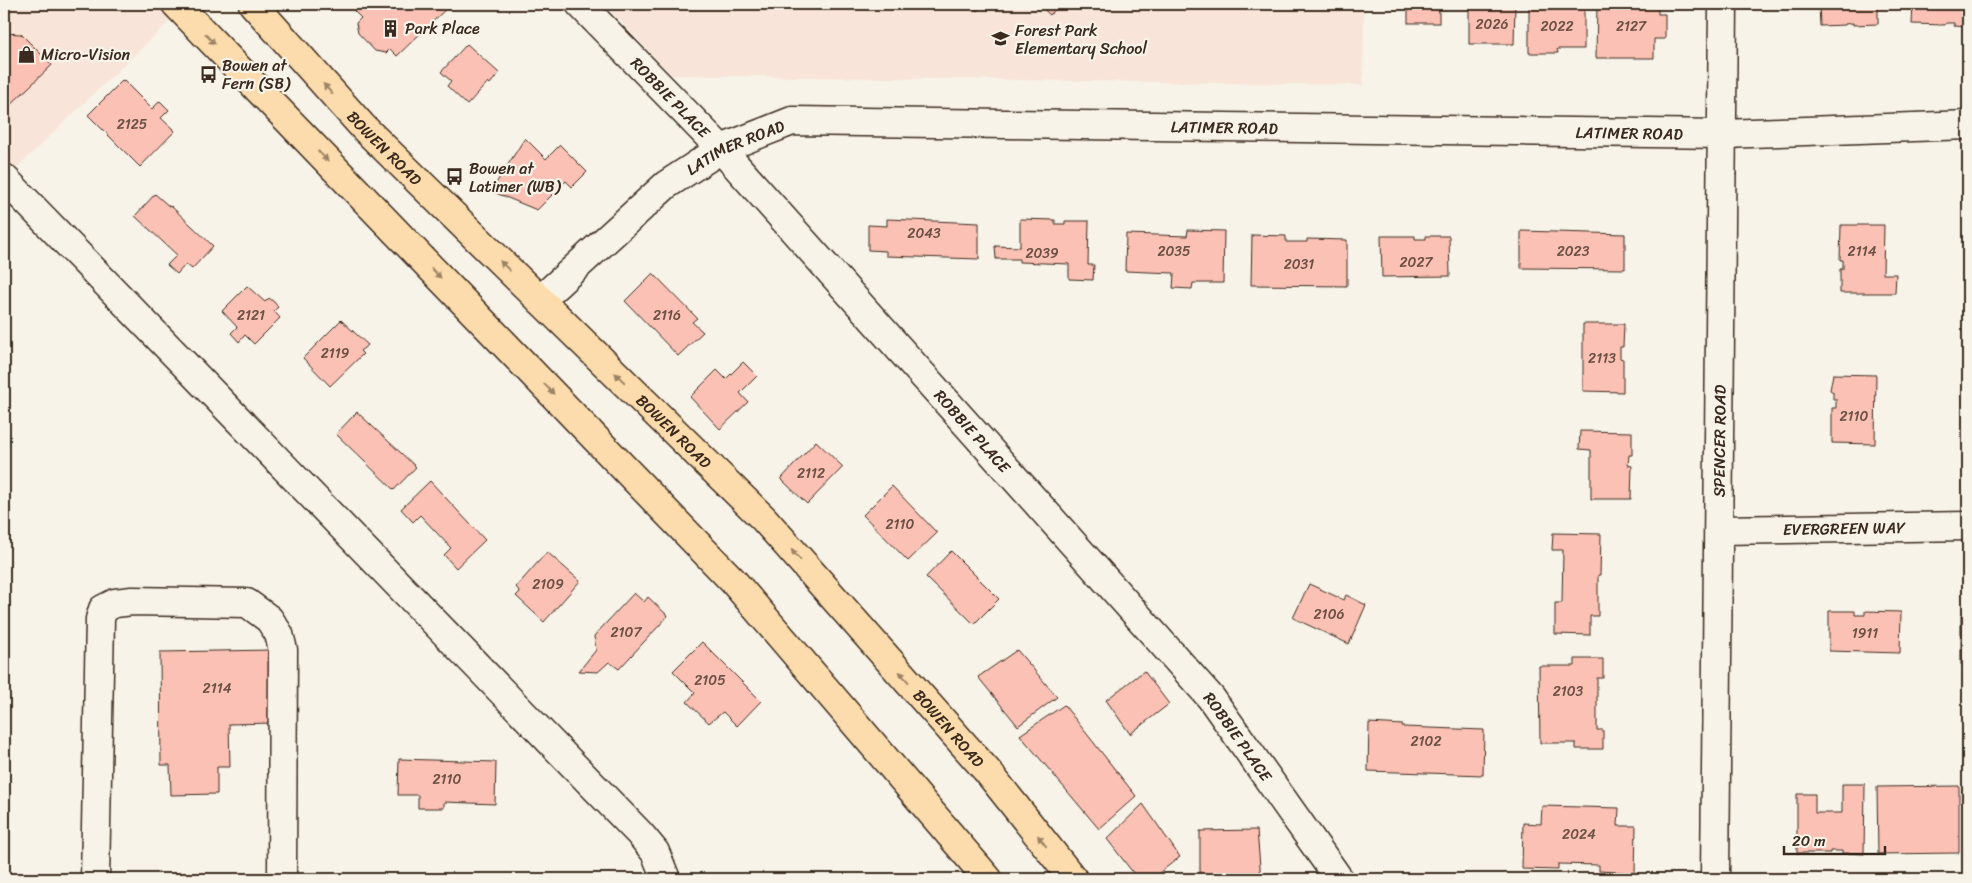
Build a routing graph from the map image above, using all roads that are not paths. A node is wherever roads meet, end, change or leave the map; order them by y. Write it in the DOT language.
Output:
graph roads {
  1 [pos="176,4"];
  2 [pos="253,4"];
  3 [pos="580,4"];
  4 [pos="1723,4"];
  5 [pos="1968,125"];
  6 [pos="1723,134"];
  7 [pos="721,149"];
  8 [pos="4,178"];
  9 [pos="540,300"];
  10 [pos="1968,526"];
  11 [pos="1719,530"];
  12 [pos="936,818"];
  13 [pos="95,879"];
  14 [pos="282,879"];
  15 [pos="666,879"];
  16 [pos="964,879"];
  17 [pos="988,879"];
  18 [pos="1073,879"];
  19 [pos="1339,879"];
  20 [pos="1715,879"];
  1 -- 12 [label="main road, one-way"];
  9 -- 2 [label="main road, BOWEN ROAD, one-way"];
  3 -- 7 [label="street, ROBBIE PLACE"];
  4 -- 6 [label="street, SPENCER ROAD"];
  5 -- 6 [label="street, LATIMER ROAD"];
  6 -- 7 [label="street, LATIMER ROAD"];
  6 -- 11 [label="street, SPENCER ROAD"];
  7 -- 9 [label="street, LATIMER ROAD"];
  7 -- 19 [label="street, ROBBIE PLACE"];
  8 -- 15 [label="street"];
  18 -- 9 [label="main road, BOWEN ROAD, one-way"];
  10 -- 11 [label="street, EVERGREEN WAY"];
  11 -- 20 [label="street, SPENCER ROAD"];
  12 -- 16 [label="main road"];
  12 -- 17 [label="main road"];
  13 -- 14 [label="street"];
}
